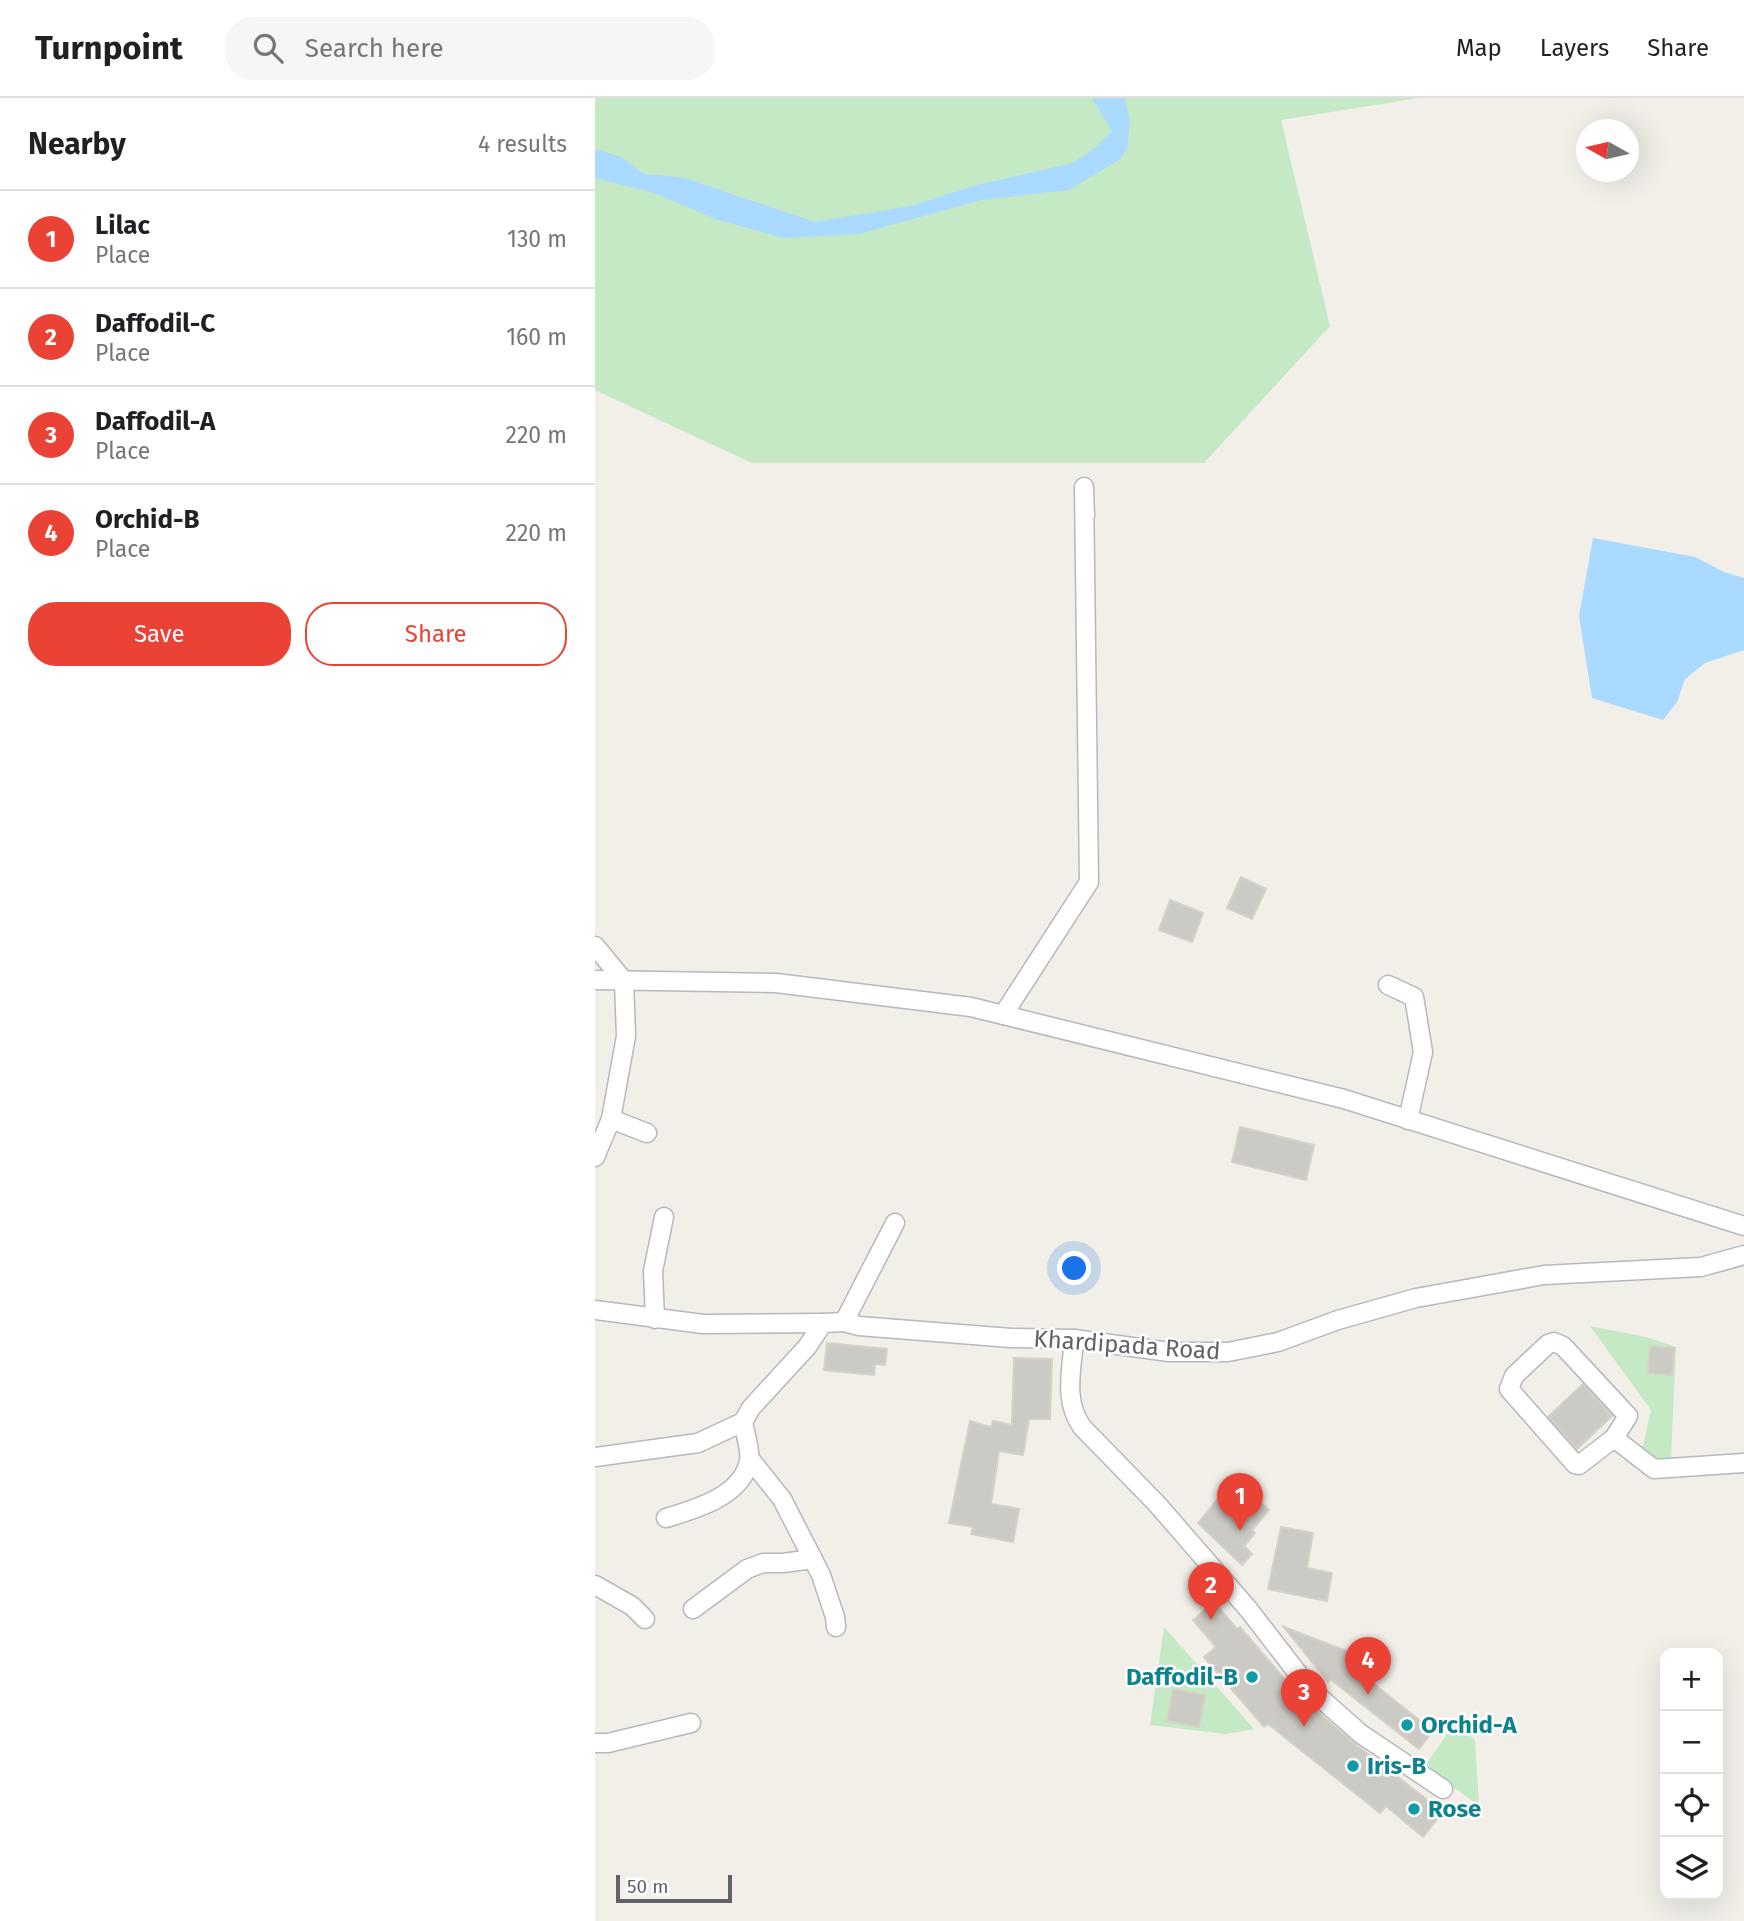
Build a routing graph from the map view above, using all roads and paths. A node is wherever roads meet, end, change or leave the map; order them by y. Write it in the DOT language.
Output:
graph roads {
  1 [pos="1085,516"];
  2 [pos="595,946"];
  3 [pos="595,981"];
  4 [pos="624,981"];
  5 [pos="1388,985"];
  6 [pos="1003,1015"];
  7 [pos="611,1119"];
  8 [pos="1408,1119"];
  9 [pos="647,1133"];
  10 [pos="595,1157"];
  11 [pos="664,1217"];
  12 [pos="895,1223"];
  13 [pos="1744,1226"];
  14 [pos="1744,1255"];
  15 [pos="595,1310"];
  16 [pos="655,1319"];
  17 [pos="844,1322"];
  18 [pos="823,1323"];
  19 [pos="1074,1339"];
  20 [pos="743,1422"];
  21 [pos="1614,1438"];
  22 [pos="595,1457"];
  23 [pos="750,1458"];
  24 [pos="1744,1463"];
  25 [pos="666,1518"];
  26 [pos="813,1559"];
  27 [pos="595,1586"];
  28 [pos="693,1609"];
  29 [pos="645,1619"];
  30 [pos="836,1627"];
  31 [pos="691,1723"];
  32 [pos="595,1742"];
  33 [pos="1443,1789"];
  1 -- 6 [label="street"];
  2 -- 4 [label="street"];
  3 -- 4 [label="street"];
  4 -- 6 [label="street"];
  4 -- 7 [label="street"];
  5 -- 8 [label="street"];
  6 -- 8 [label="street"];
  7 -- 9 [label="street"];
  7 -- 10 [label="street"];
  8 -- 13 [label="street"];
  11 -- 16 [label="street"];
  12 -- 17 [label="street"];
  14 -- 19 [label="street, Khardipada Road"];
  15 -- 16 [label="street, Khardipada Road"];
  16 -- 18 [label="street, Khardipada Road"];
  17 -- 18 [label="street, Khardipada Road"];
  17 -- 19 [label="street, Khardipada Road"];
  18 -- 20 [label="street"];
  19 -- 33 [label="street"];
  20 -- 22 [label="street"];
  20 -- 23 [label="street"];
  21 -- 21 [label="street"];
  21 -- 24 [label="street"];
  23 -- 25 [label="street"];
  23 -- 26 [label="street"];
  26 -- 28 [label="street"];
  26 -- 30 [label="street"];
  27 -- 29 [label="street"];
  31 -- 32 [label="street"];
}
